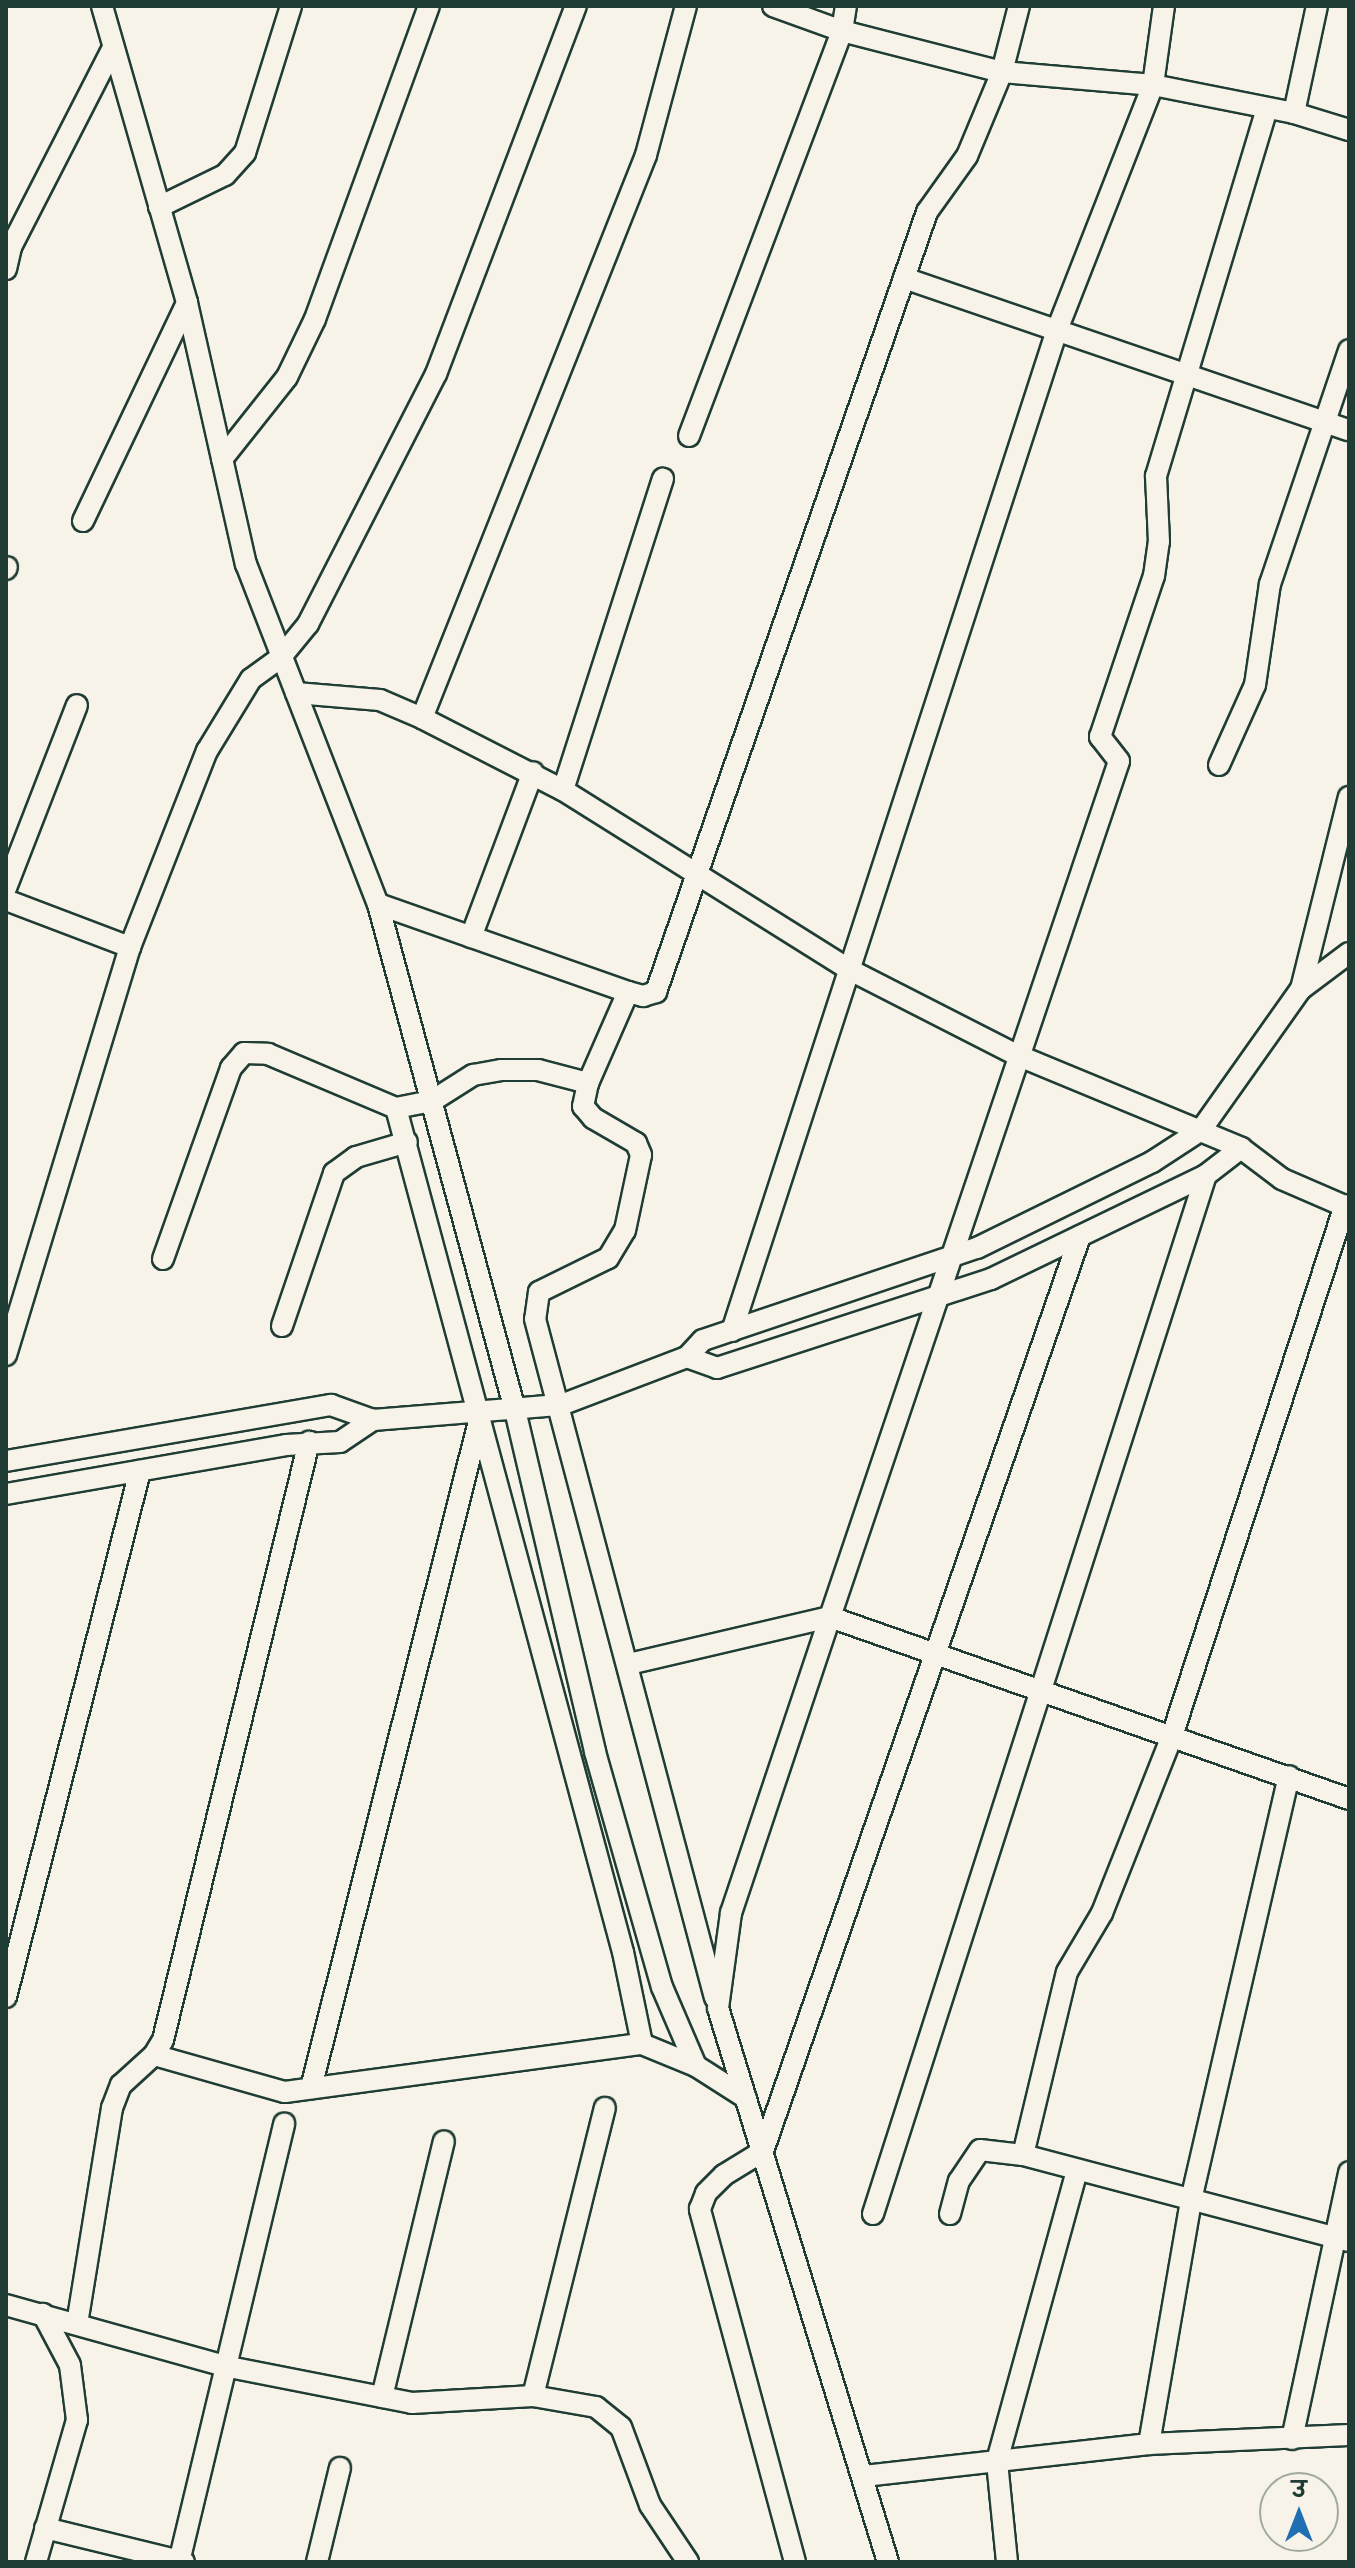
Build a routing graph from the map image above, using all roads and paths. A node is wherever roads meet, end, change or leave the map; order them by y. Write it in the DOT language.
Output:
graph roads {
  1 [pos="102,6"];
  2 [pos="291,6"];
  3 [pos="429,6"];
  4 [pos="576,6"];
  5 [pos="686,6"];
  6 [pos="773,6"];
  7 [pos="846,6"];
  8 [pos="1019,6"];
  9 [pos="1164,6"];
  10 [pos="1317,6"];
  11 [pos="842,31"];
  12 [pos="113,48"];
  13 [pos="1002,72"];
  14 [pos="1153,85"];
  15 [pos="1267,109"];
  16 [pos="1294,113"];
  17 [pos="1349,130"];
  18 [pos="159,207"];
  19 [pos="6,269"];
  20 [pos="904,278"];
  21 [pos="187,303"];
  22 [pos="1057,330"];
  23 [pos="1349,350"];
  24 [pos="1187,375"];
  25 [pos="1328,423"];
  26 [pos="1349,430"];
  27 [pos="689,436"];
  28 [pos="222,459"];
  29 [pos="663,479"];
  30 [pos="83,521"];
  31 [pos="281,657"];
  32 [pos="296,693"];
  33 [pos="77,705"];
  34 [pos="422,718"];
  35 [pos="1219,765"];
  36 [pos="533,772"];
  37 [pos="563,790"];
  38 [pos="1349,797"];
  39 [pos="696,877"];
  40 [pos="6,888"];
  41 [pos="6,900"];
  42 [pos="378,904"];
  43 [pos="471,937"];
  44 [pos="130,947"];
  45 [pos="1349,953"];
  46 [pos="848,969"];
  47 [pos="1301,989"];
  48 [pos="628,992"];
  49 [pos="1017,1055"];
  50 [pos="588,1083"];
  51 [pos="432,1101"];
  52 [pos="396,1108"];
  53 [pos="1201,1130"];
  54 [pos="407,1142"];
  55 [pos="1241,1148"];
  56 [pos="1206,1175"];
  57 [pos="1347,1206"];
  58 [pos="1080,1236"];
  59 [pos="953,1256"];
  60 [pos="163,1259"];
  61 [pos="938,1296"];
  62 [pos="282,1326"];
  63 [pos="732,1331"];
  64 [pos="6,1355"];
  65 [pos="687,1357"];
  66 [pos="561,1405"];
  67 [pos="515,1410"];
  68 [pos="481,1415"];
  69 [pos="373,1420"];
  70 [pos="309,1442"];
  71 [pos="6,1461"];
  72 [pos="140,1471"];
  73 [pos="6,1494"];
  74 [pos="830,1617"];
  75 [pos="938,1655"];
  76 [pos="629,1664"];
  77 [pos="1041,1690"];
  78 [pos="1172,1736"];
  79 [pos="1289,1776"];
  80 [pos="1349,1799"];
  81 [pos="6,1997"];
  82 [pos="718,2008"];
  83 [pos="642,2044"];
  84 [pos="154,2055"];
  85 [pos="696,2066"];
  86 [pos="311,2088"];
  87 [pos="746,2098"];
  88 [pos="605,2108"];
  89 [pos="284,2123"];
  90 [pos="444,2141"];
  91 [pos="763,2151"];
  92 [pos="1023,2155"];
  93 [pos="1077,2170"];
  94 [pos="1349,2172"];
  95 [pos="1191,2200"];
  96 [pos="873,2214"];
  97 [pos="950,2214"];
  98 [pos="1342,2240"];
  99 [pos="6,2305"];
  100 [pos="43,2314"];
  101 [pos="77,2324"];
  102 [pos="224,2366"];
  103 [pos="533,2396"];
  104 [pos="382,2397"];
  105 [pos="1349,2435"];
  106 [pos="1292,2439"];
  107 [pos="1149,2444"];
  108 [pos="997,2461"];
  109 [pos="340,2468"];
  110 [pos="864,2476"];
  111 [pos="45,2528"];
  112 [pos="36,2562"];
  113 [pos="181,2562"];
  114 [pos="317,2562"];
  115 [pos="688,2562"];
  116 [pos="795,2562"];
  117 [pos="888,2562"];
  118 [pos="1007,2562"];
  1 -- 12 [label="street"];
  2 -- 18 [label="street"];
  3 -- 28 [label="street"];
  4 -- 31 [label="street"];
  5 -- 34 [label="street"];
  6 -- 11 [label="street"];
  7 -- 11 [label="street"];
  8 -- 13 [label="street"];
  9 -- 14 [label="street"];
  10 -- 16 [label="street"];
  11 -- 13 [label="street"];
  11 -- 27 [label="street"];
  12 -- 18 [label="street"];
  12 -- 19 [label="street"];
  13 -- 14 [label="street"];
  13 -- 20 [label="street"];
  14 -- 15 [label="street"];
  14 -- 22 [label="street"];
  15 -- 16 [label="street"];
  15 -- 24 [label="street"];
  16 -- 17 [label="street"];
  18 -- 21 [label="street"];
  20 -- 22 [label="street"];
  20 -- 39 [label="street"];
  21 -- 28 [label="street"];
  21 -- 30 [label="street"];
  22 -- 24 [label="street"];
  22 -- 46 [label="street"];
  23 -- 25 [label="street"];
  24 -- 25 [label="street"];
  24 -- 49 [label="street"];
  25 -- 26 [label="street"];
  25 -- 35 [label="street"];
  28 -- 31 [label="street"];
  29 -- 37 [label="street"];
  31 -- 32 [label="street"];
  31 -- 44 [label="street"];
  32 -- 34 [label="street"];
  32 -- 42 [label="street"];
  33 -- 40 [label="street"];
  34 -- 36 [label="street"];
  36 -- 37 [label="street"];
  36 -- 43 [label="street"];
  37 -- 39 [label="street"];
  38 -- 47 [label="street"];
  39 -- 46 [label="street"];
  39 -- 48 [label="street"];
  41 -- 44 [label="street"];
  42 -- 43 [label="street"];
  42 -- 51 [label="street"];
  43 -- 48 [label="street"];
  44 -- 64 [label="street"];
  45 -- 47 [label="street"];
  46 -- 49 [label="street"];
  46 -- 63 [label="street"];
  47 -- 53 [label="street"];
  48 -- 50 [label="street"];
  49 -- 53 [label="street"];
  49 -- 59 [label="street"];
  50 -- 51 [label="street"];
  50 -- 66 [label="street"];
  51 -- 52 [label="street"];
  51 -- 67 [label="street"];
  52 -- 54 [label="street"];
  52 -- 60 [label="street"];
  53 -- 55 [label="street"];
  53 -- 59 [label="street"];
  54 -- 62 [label="street"];
  54 -- 68 [label="street"];
  55 -- 56 [label="street"];
  55 -- 57 [label="street"];
  56 -- 58 [label="street"];
  56 -- 77 [label="street"];
  57 -- 78 [label="street"];
  58 -- 61 [label="street"];
  58 -- 75 [label="street"];
  59 -- 61 [label="street"];
  59 -- 63 [label="street"];
  61 -- 65 [label="street"];
  61 -- 74 [label="street"];
  63 -- 65 [label="street"];
  65 -- 66 [label="street"];
  66 -- 67 [label="street"];
  66 -- 76 [label="street"];
  67 -- 68 [label="street"];
  67 -- 85 [label="street"];
  68 -- 69 [label="street"];
  68 -- 83 [label="street"];
  68 -- 86 [label="street"];
  69 -- 70 [label="street"];
  69 -- 71 [label="street"];
  70 -- 72 [label="street"];
  70 -- 84 [label="street"];
  72 -- 73 [label="street"];
  72 -- 81 [label="street"];
  74 -- 75 [label="street"];
  74 -- 76 [label="street"];
  74 -- 82 [label="street"];
  75 -- 77 [label="street"];
  75 -- 91 [label="street"];
  76 -- 82 [label="street"];
  77 -- 78 [label="street"];
  77 -- 96 [label="street"];
  78 -- 79 [label="street"];
  78 -- 92 [label="street"];
  79 -- 80 [label="street"];
  79 -- 95 [label="street"];
  82 -- 87 [label="street"];
  83 -- 85 [label="street"];
  83 -- 86 [label="street"];
  84 -- 86 [label="street"];
  84 -- 101 [label="street"];
  85 -- 87 [label="street"];
  87 -- 91 [label="street"];
  88 -- 103 [label="street"];
  89 -- 102 [label="street"];
  90 -- 104 [label="street"];
  91 -- 110 [label="street"];
  91 -- 116 [label="street"];
  92 -- 93 [label="street"];
  92 -- 97 [label="street"];
  93 -- 95 [label="street"];
  93 -- 108 [label="street"];
  94 -- 98 [label="street"];
  95 -- 98 [label="street"];
  95 -- 107 [label="street"];
  98 -- 106 [label="street"];
  99 -- 100 [label="street"];
  100 -- 101 [label="street"];
  100 -- 111 [label="street"];
  101 -- 102 [label="street"];
  102 -- 104 [label="street"];
  102 -- 113 [label="street"];
  103 -- 104 [label="street"];
  103 -- 115 [label="street"];
  105 -- 106 [label="street"];
  106 -- 107 [label="street"];
  107 -- 108 [label="street"];
  108 -- 110 [label="street"];
  108 -- 118 [label="street"];
  109 -- 114 [label="street"];
  110 -- 117 [label="street"];
  111 -- 112 [label="street"];
  111 -- 113 [label="street"];
}
